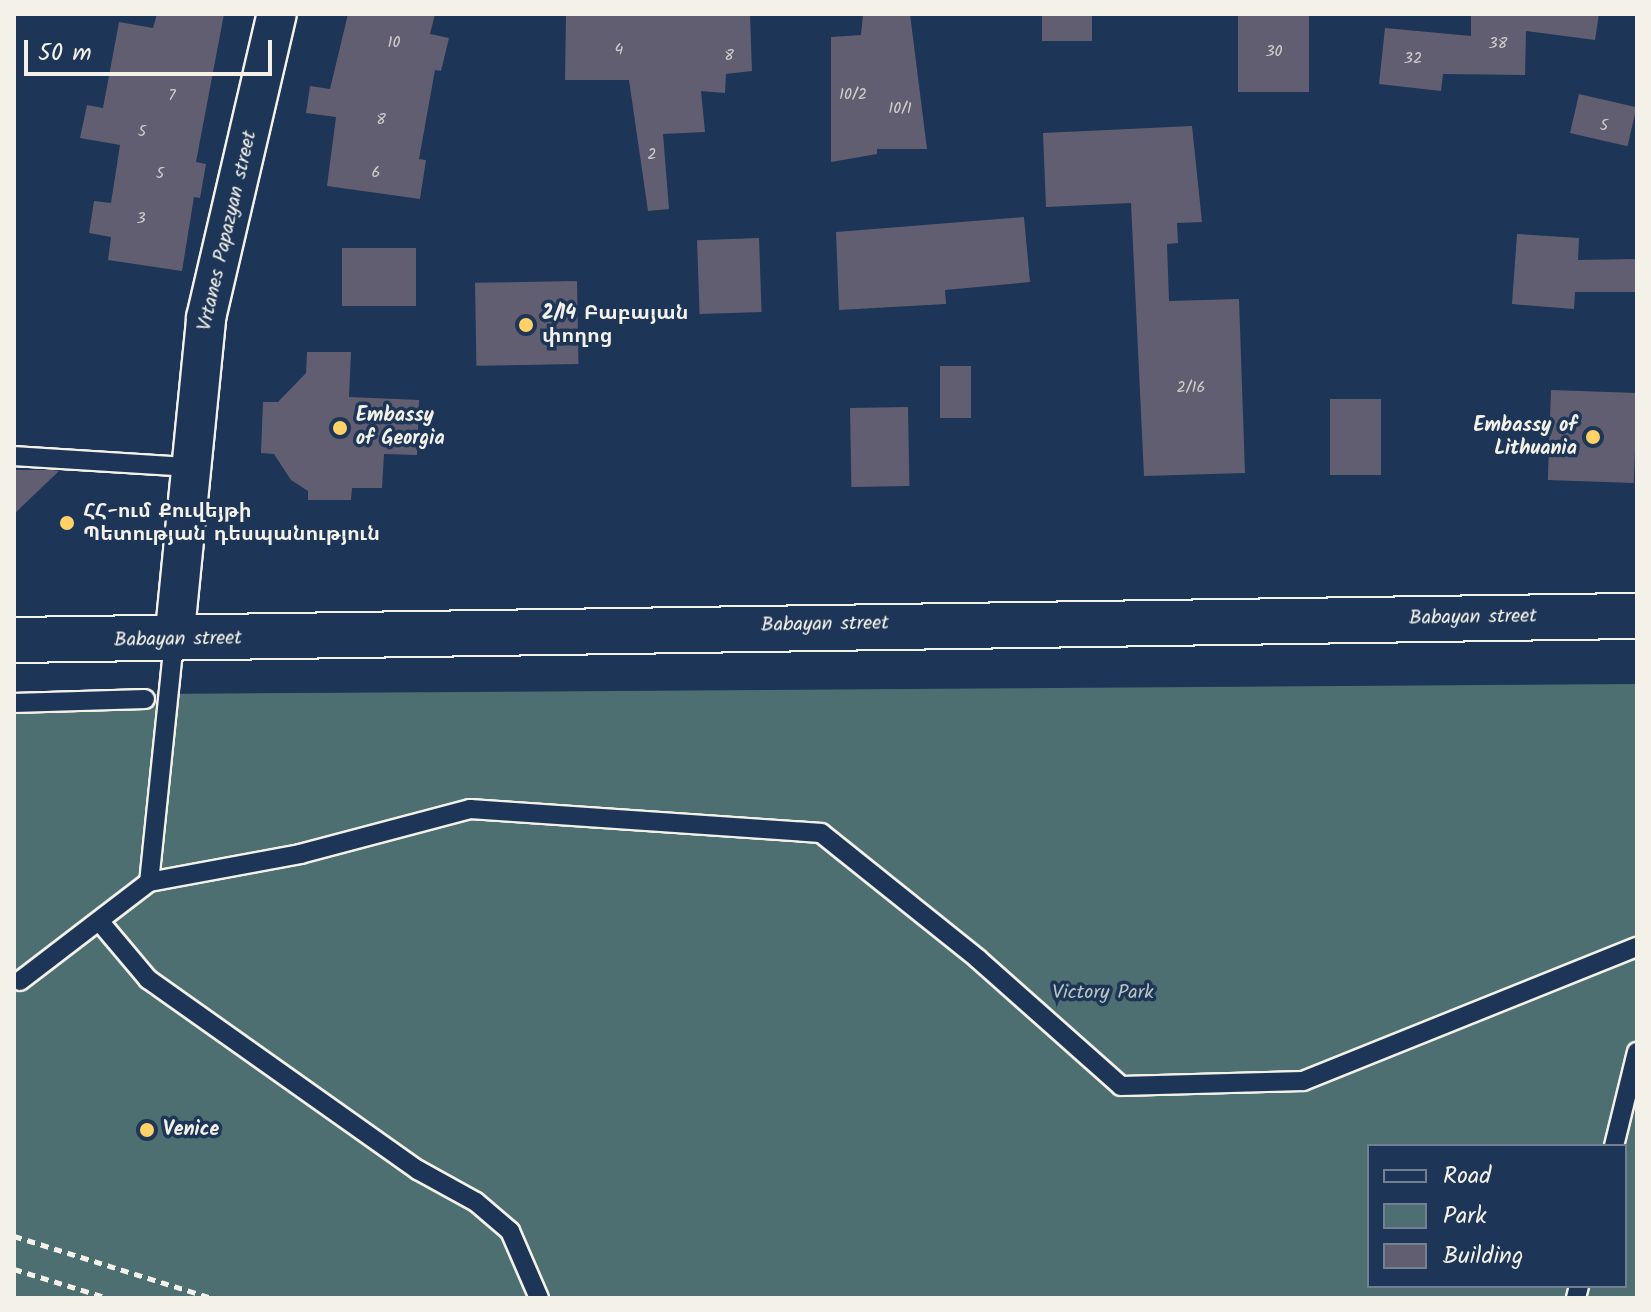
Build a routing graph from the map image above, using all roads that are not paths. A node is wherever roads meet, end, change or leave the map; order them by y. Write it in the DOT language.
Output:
graph roads {
  1 [pos="277,14"];
  2 [pos="14,456"];
  3 [pos="190,467"];
  4 [pos="1637,616"];
  5 [pos="14,640"];
  6 [pos="174,641"];
  7 [pos="145,699"];
  8 [pos="14,703"];
  9 [pos="149,882"];
  10 [pos="100,922"];
  11 [pos="1637,947"];
  12 [pos="20,981"];
  13 [pos="1637,1052"];
  14 [pos="1614,1144"];
  15 [pos="539,1298"];
  1 -- 3 [label="street, Vrtanes Papazyan street"];
  2 -- 3 [label="lane"];
  3 -- 6 [label="street, Vrtanes Papazyan street"];
  4 -- 6 [label="street, Babayan street"];
  5 -- 6 [label="street, Babayan street"];
  6 -- 9 [label="lane"];
  7 -- 8 [label="lane"];
  9 -- 10 [label="lane"];
  9 -- 11 [label="lane"];
  10 -- 12 [label="lane"];
  10 -- 15 [label="lane"];
  13 -- 14 [label="lane"];
}
